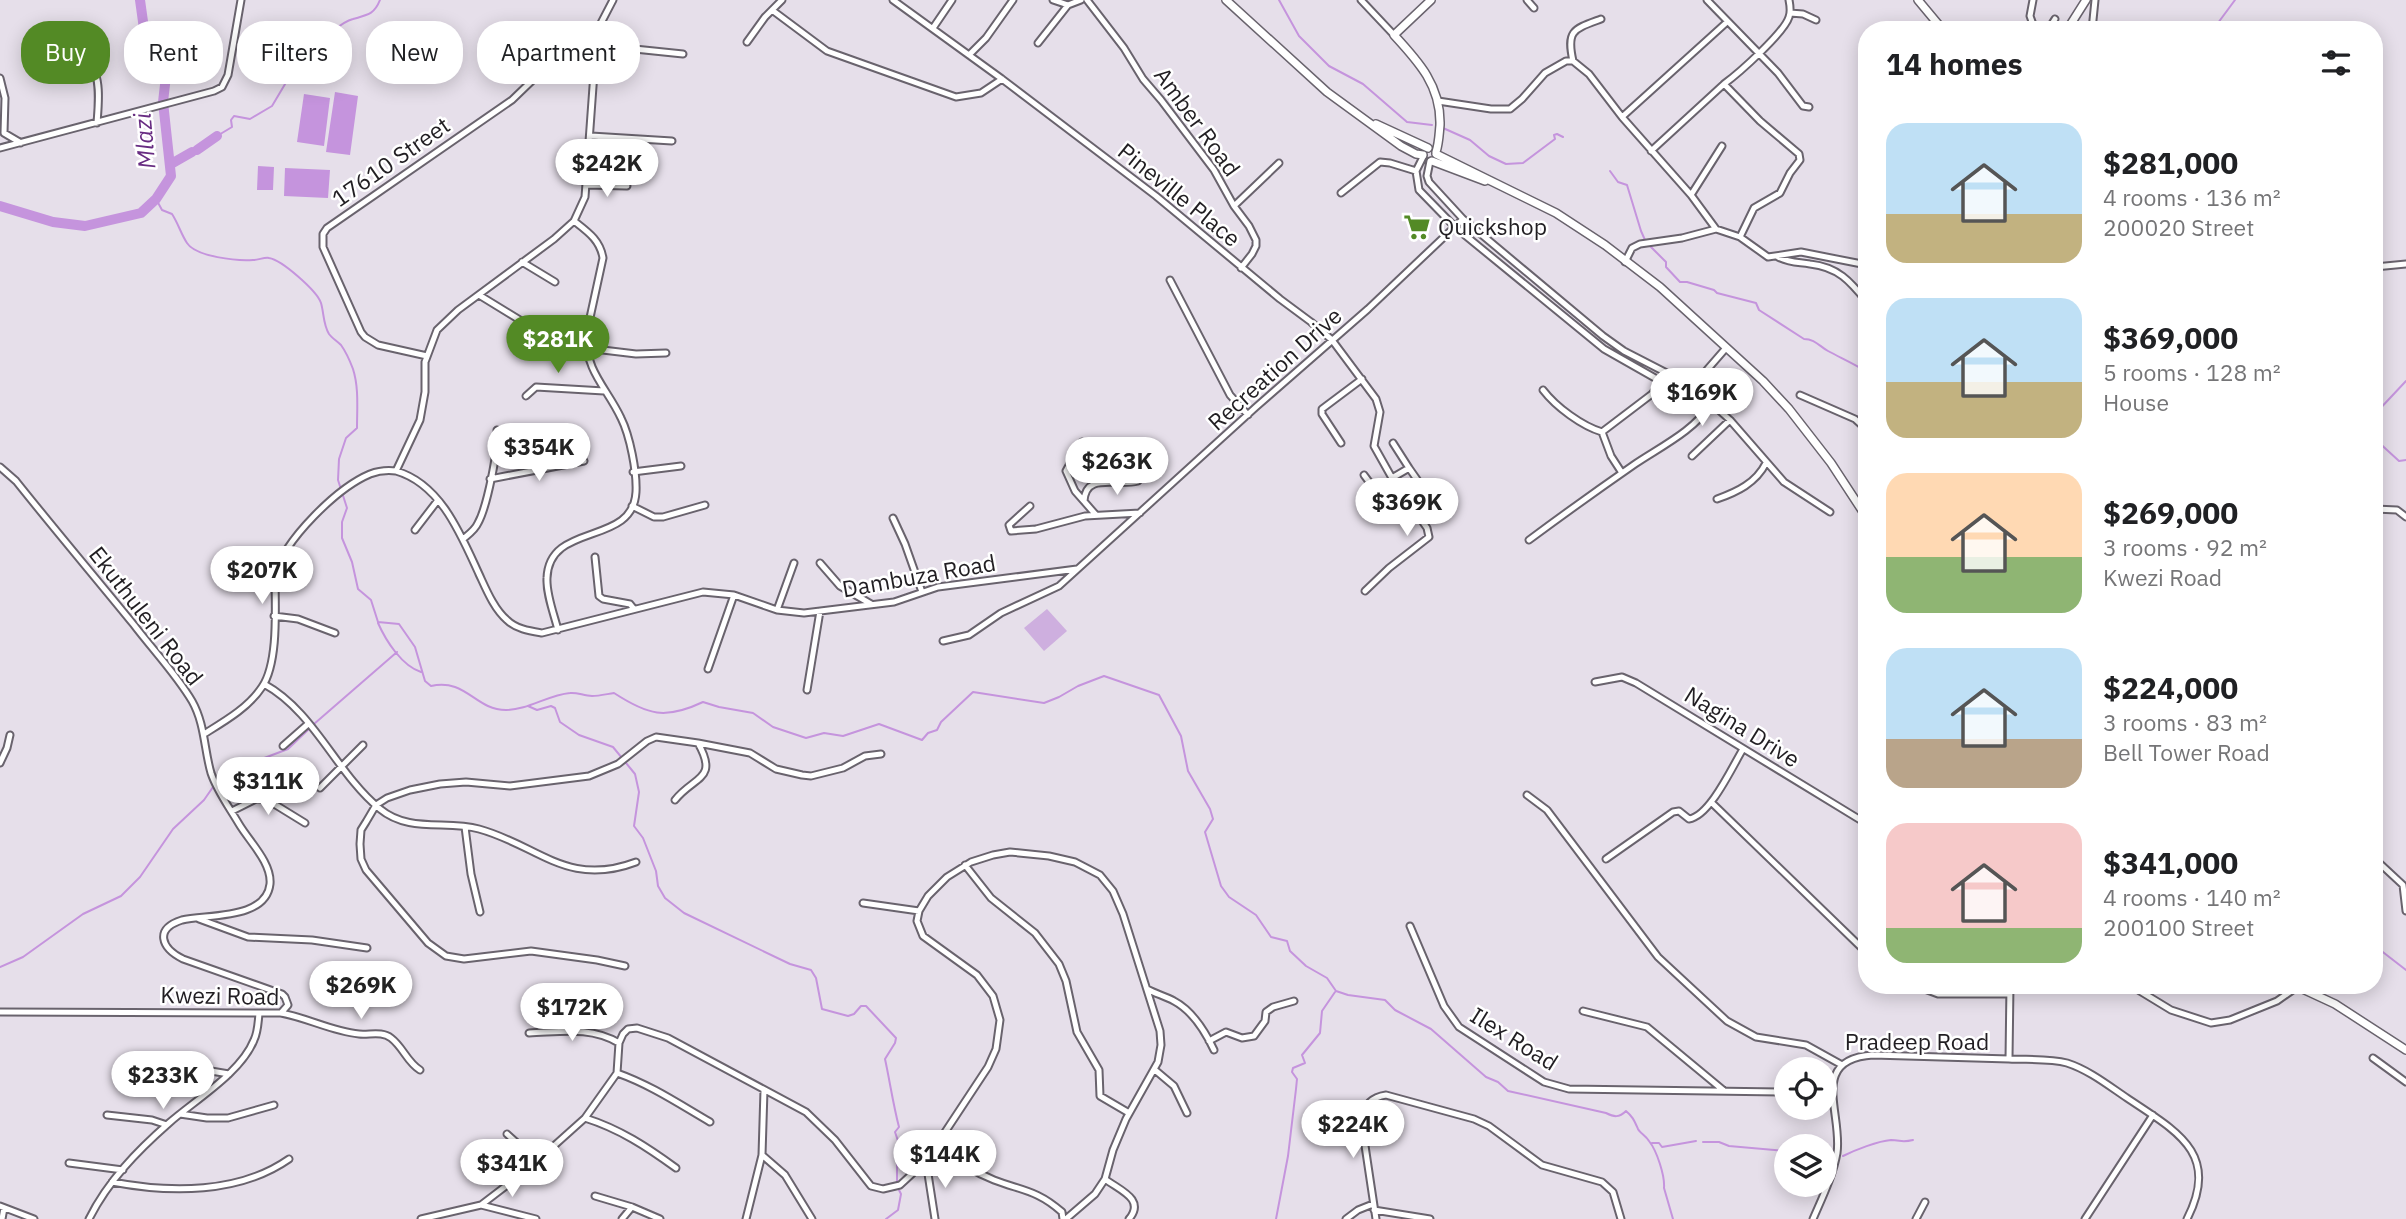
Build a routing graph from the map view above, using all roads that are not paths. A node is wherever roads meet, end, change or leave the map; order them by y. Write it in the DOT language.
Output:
graph roads {
  1 [pos="241,0"];
  2 [pos="613,0"];
  3 [pos="782,0"];
  4 [pos="893,0"];
  5 [pos="952,0"];
  6 [pos="1013,0"];
  7 [pos="1054,0"];
  8 [pos="1081,0"];
  9 [pos="1087,0"];
  10 [pos="1226,0"];
  11 [pos="1361,0"];
  12 [pos="1431,0"];
  13 [pos="1527,0"];
  14 [pos="1707,0"];
  15 [pos="1789,0"];
  16 [pos="1918,0"];
  17 [pos="2033,0"];
  18 [pos="2086,0"];
  19 [pos="2095,0"];
  20 [pos="1068,5"];
  21 [pos="1534,8"];
  22 [pos="772,10"];
  23 [pos="1790,13"];
  24 [pos="1601,19"];
  25 [pos="1816,20"];
  26 [pos="602,21"];
  27 [pos="1936,21"];
  28 [pos="2032,21"];
  29 [pos="2073,21"];
  30 [pos="2093,21"];
  31 [pos="1727,22"];
  32 [pos="933,28"];
  33 [pos="1394,35"];
  34 [pos="747,42"];
  35 [pos="1038,43"];
  36 [pos="640,50"];
  37 [pos="1758,53"];
  38 [pos="683,54"];
  39 [pos="969,55"];
  40 [pos="1573,61"];
  41 [pos="0,78"];
  42 [pos="1002,79"];
  43 [pos="98,84"];
  44 [pos="530,84"];
  45 [pos="593,84"];
  46 [pos="1724,84"];
  47 [pos="1438,101"];
  48 [pos="1809,107"];
  49 [pos="1622,117"];
  50 [pos="97,123"];
  51 [pos="590,136"];
  52 [pos="672,141"];
  53 [pos="21,143"];
  54 [pos="1722,146"];
  55 [pos="0,148"];
  56 [pos="1651,151"];
  57 [pos="1430,155"];
  58 [pos="1279,163"];
  59 [pos="1416,171"];
  60 [pos="587,186"];
  61 [pos="627,186"];
  62 [pos="1341,193"];
  63 [pos="1690,195"];
  64 [pos="1234,206"];
  65 [pos="1463,219"];
  66 [pos="574,221"];
  67 [pos="1455,227"];
  68 [pos="1716,229"];
  69 [pos="1740,237"];
  70 [pos="1778,257"];
  71 [pos="522,262"];
  72 [pos="1625,262"];
  73 [pos="1858,263"];
  74 [pos="2406,264"];
  75 [pos="2383,266"];
  76 [pos="1241,268"];
  77 [pos="1170,280"];
  78 [pos="555,282"];
  79 [pos="1858,290"];
  80 [pos="479,295"];
  81 [pos="546,336"];
  82 [pos="1332,340"];
  83 [pos="586,348"];
  84 [pos="1726,348"];
  85 [pos="666,353"];
  86 [pos="427,356"];
  87 [pos="1667,374"];
  88 [pos="1362,379"];
  89 [pos="1662,382"];
  90 [pos="1692,386"];
  91 [pos="1543,390"];
  92 [pos="604,391"];
  93 [pos="1686,394"];
  94 [pos="1800,395"];
  95 [pos="526,396"];
  96 [pos="1711,404"];
  97 [pos="1248,415"];
  98 [pos="1730,420"];
  99 [pos="1858,422"];
  100 [pos="498,430"];
  101 [pos="1602,432"];
  102 [pos="1082,442"];
  103 [pos="1341,443"];
  104 [pos="1393,443"];
  105 [pos="1692,456"];
  106 [pos="584,461"];
  107 [pos="1766,463"];
  108 [pos="681,466"];
  109 [pos="0,467"];
  110 [pos="1409,467"];
  111 [pos="396,471"];
  112 [pos="633,472"];
  113 [pos="1622,473"];
  114 [pos="1364,475"];
  115 [pos="1392,478"];
  116 [pos="490,479"];
  117 [pos="1138,481"];
  118 [pos="1400,488"];
  119 [pos="1423,488"];
  120 [pos="1717,499"];
  121 [pos="438,500"];
  122 [pos="1084,501"];
  123 [pos="1384,502"];
  124 [pos="1858,504"];
  125 [pos="705,505"];
  126 [pos="632,506"];
  127 [pos="1031,506"];
  128 [pos="2383,509"];
  129 [pos="1830,512"];
  130 [pos="1140,513"];
  131 [pos="1096,515"];
  132 [pos="1394,515"];
  133 [pos="2406,517"];
  134 [pos="893,518"];
  135 [pos="415,530"];
  136 [pos="463,539"];
  137 [pos="1529,540"];
  138 [pos="595,558"];
  139 [pos="794,563"];
  140 [pos="820,563"];
  141 [pos="1077,569"];
  142 [pos="1365,591"];
  143 [pos="922,592"];
  144 [pos="734,595"];
  145 [pos="878,605"];
  146 [pos="634,608"];
  147 [pos="778,610"];
  148 [pos="820,611"];
  149 [pos="275,616"];
  150 [pos="558,630"];
  151 [pos="335,633"];
  152 [pos="943,641"];
  153 [pos="708,669"];
  154 [pos="1595,682"];
  155 [pos="264,684"];
  156 [pos="807,690"];
  157 [pos="308,724"];
  158 [pos="204,734"];
  159 [pos="10,735"];
  160 [pos="698,743"];
  161 [pos="363,745"];
  162 [pos="283,746"];
  163 [pos="1743,749"];
  164 [pos="881,754"];
  165 [pos="0,763"];
  166 [pos="342,767"];
  167 [pos="320,788"];
  168 [pos="1527,794"];
  169 [pos="675,800"];
  170 [pos="1711,802"];
  171 [pos="376,805"];
  172 [pos="232,811"];
  173 [pos="1858,819"];
  174 [pos="305,823"];
  175 [pos="465,827"];
  176 [pos="1606,859"];
  177 [pos="635,862"];
  178 [pos="965,865"];
  179 [pos="2383,866"];
  180 [pos="863,903"];
  181 [pos="919,911"];
  182 [pos="2406,911"];
  183 [pos="480,912"];
  184 [pos="196,918"];
  185 [pos="1409,926"];
  186 [pos="1858,944"];
  187 [pos="368,948"];
  188 [pos="625,966"];
  189 [pos="1147,989"];
  190 [pos="1937,994"];
  191 [pos="2010,994"];
  192 [pos="2145,994"];
  193 [pos="2286,994"];
  194 [pos="2313,994"];
  195 [pos="1294,1001"];
  196 [pos="1583,1011"];
  197 [pos="0,1012"];
  198 [pos="281,1013"];
  199 [pos="259,1014"];
  200 [pos="529,1033"];
  201 [pos="1209,1041"];
  202 [pos="620,1043"];
  203 [pos="1214,1050"];
  204 [pos="2406,1050"];
  205 [pos="2373,1058"];
  206 [pos="2008,1059"];
  207 [pos="1842,1065"];
  208 [pos="146,1066"];
  209 [pos="420,1070"];
  210 [pos="1155,1070"];
  211 [pos="1837,1072"];
  212 [pos="617,1073"];
  213 [pos="229,1074"];
  214 [pos="2406,1082"];
  215 [pos="764,1090"];
  216 [pos="1723,1090"];
  217 [pos="1774,1092"];
  218 [pos="274,1105"];
  219 [pos="1129,1113"];
  220 [pos="1187,1113"];
  221 [pos="180,1114"];
  222 [pos="107,1115"];
  223 [pos="2153,1115"];
  224 [pos="585,1118"];
  225 [pos="1834,1120"];
  226 [pos="710,1122"];
  227 [pos="167,1125"];
  228 [pos="507,1134"];
  229 [pos="938,1145"];
  230 [pos="762,1155"];
  231 [pos="289,1159"];
  232 [pos="537,1161"];
  233 [pos="926,1161"];
  234 [pos="69,1163"];
  235 [pos="676,1168"];
  236 [pos="122,1170"];
  237 [pos="1105,1179"];
  238 [pos="112,1182"];
  239 [pos="595,1196"];
  240 [pos="1925,1202"];
  241 [pos="481,1205"];
  242 [pos="2,1207"];
  243 [pos="632,1207"];
  244 [pos="1374,1207"];
  245 [pos="2,1219"];
  246 [pos="34,1219"];
  247 [pos="89,1219"];
  248 [pos="421,1219"];
  249 [pos="536,1219"];
  250 [pos="622,1219"];
  251 [pos="660,1219"];
  252 [pos="746,1219"];
  253 [pos="812,1219"];
  254 [pos="935,1219"];
  255 [pos="1064,1219"];
  256 [pos="1129,1219"];
  257 [pos="1346,1219"];
  258 [pos="1376,1219"];
  259 [pos="1430,1219"];
  260 [pos="1621,1219"];
  261 [pos="1814,1219"];
  262 [pos="1916,1219"];
  263 [pos="2084,1219"];
  264 [pos="2187,1219"];
  1 -- 50 [label="street"];
  2 -- 26 [label="street"];
  3 -- 22 [label="street"];
  4 -- 32 [label="street, Pineville Place"];
  5 -- 32 [label="street"];
  6 -- 39 [label="street"];
  7 -- 20 [label="street"];
  8 -- 20 [label="street"];
  9 -- 64 [label="street, Amber Road"];
  10 -- 57 [label="street"];
  11 -- 33 [label="street"];
  12 -- 33 [label="street"];
  13 -- 21 [label="street"];
  14 -- 31 [label="street"];
  15 -- 23 [label="street"];
  16 -- 27 [label="street"];
  17 -- 28 [label="street"];
  18 -- 29 [label="street"];
  19 -- 30 [label="street"];
  20 -- 35 [label="street"];
  22 -- 34 [label="street"];
  22 -- 42 [label="street"];
  23 -- 25 [label="street"];
  23 -- 37 [label="street"];
  24 -- 40 [label="street"];
  31 -- 37 [label="street"];
  31 -- 49 [label="street"];
  32 -- 39 [label="street, Pineville Place"];
  33 -- 47 [label="street"];
  36 -- 38 [label="street"];
  37 -- 46 [label="street"];
  37 -- 48 [label="street"];
  39 -- 42 [label="street, Pineville Place"];
  40 -- 47 [label="street"];
  40 -- 49 [label="street"];
  41 -- 53 [label="street"];
  42 -- 76 [label="street, Pineville Place"];
  43 -- 50 [label="street"];
  44 -- 86 [label="street, 17610 Street"];
  45 -- 51 [label="street"];
  46 -- 56 [label="street"];
  46 -- 69 [label="street"];
  47 -- 57 [label="street"];
  49 -- 56 [label="street"];
  50 -- 53 [label="street"];
  51 -- 52 [label="street"];
  51 -- 60 [label="street"];
  53 -- 55 [label="street"];
  54 -- 63 [label="street"];
  56 -- 63 [label="street"];
  57 -- 59 [label="street"];
  57 -- 65 [label="street"];
  57 -- 72 [label="street"];
  58 -- 64 [label="street"];
  59 -- 62 [label="street"];
  59 -- 67 [label="street"];
  60 -- 61 [label="street"];
  60 -- 66 [label="street"];
  63 -- 68 [label="street"];
  64 -- 76 [label="street, Amber Road"];
  65 -- 67 [label="street, Recreation Drive"];
  65 -- 87 [label="street"];
  66 -- 71 [label="street"];
  66 -- 83 [label="street"];
  67 -- 82 [label="street, Recreation Drive"];
  67 -- 89 [label="street"];
  68 -- 69 [label="street"];
  68 -- 72 [label="street"];
  69 -- 70 [label="street"];
  70 -- 73 [label="street"];
  70 -- 79 [label="street"];
  71 -- 78 [label="street"];
  71 -- 80 [label="street"];
  72 -- 84 [label="street"];
  74 -- 75 [label="street"];
  76 -- 82 [label="street, Pineville Place"];
  77 -- 97 [label="street"];
  80 -- 81 [label="street"];
  80 -- 86 [label="street"];
  82 -- 88 [label="street, Pineville Place"];
  82 -- 97 [label="street, Recreation Drive"];
  83 -- 85 [label="street"];
  83 -- 92 [label="street"];
  84 -- 90 [label="street"];
  84 -- 124 [label="street"];
  86 -- 111 [label="street"];
  87 -- 89 [label="street"];
  87 -- 90 [label="street"];
  88 -- 103 [label="street"];
  88 -- 115 [label="street, Pineville Place"];
  89 -- 93 [label="street"];
  89 -- 101 [label="street"];
  90 -- 93 [label="street"];
  90 -- 96 [label="street"];
  91 -- 101 [label="street"];
  92 -- 95 [label="street"];
  92 -- 112 [label="street"];
  93 -- 96 [label="street"];
  94 -- 99 [label="street"];
  96 -- 98 [label="street"];
  96 -- 113 [label="street"];
  97 -- 130 [label="street, Recreation Drive"];
  98 -- 105 [label="street"];
  98 -- 107 [label="street"];
  100 -- 116 [label="street"];
  101 -- 113 [label="street"];
  102 -- 122 [label="street"];
  104 -- 110 [label="street"];
  106 -- 116 [label="street"];
  107 -- 120 [label="street"];
  107 -- 129 [label="street"];
  108 -- 112 [label="street"];
  109 -- 158 [label="street, Ekuthuleni Road"];
  110 -- 115 [label="street"];
  110 -- 119 [label="street"];
  111 -- 121 [label="street, Dambuza Road"];
  111 -- 149 [label="street"];
  112 -- 126 [label="street"];
  113 -- 137 [label="street"];
  114 -- 123 [label="street"];
  115 -- 118 [label="street, Pineville Place"];
  116 -- 136 [label="street"];
  117 -- 122 [label="street"];
  118 -- 123 [label="street"];
  118 -- 142 [label="street, Pineville Place"];
  121 -- 135 [label="street"];
  121 -- 136 [label="street, Dambuza Road"];
  122 -- 131 [label="street"];
  123 -- 132 [label="street"];
  125 -- 126 [label="street"];
  126 -- 150 [label="street"];
  127 -- 131 [label="street"];
  128 -- 133 [label="street"];
  130 -- 131 [label="street"];
  130 -- 141 [label="street, Recreation Drive"];
  134 -- 143 [label="street"];
  136 -- 150 [label="street, Dambuza Road"];
  138 -- 146 [label="street"];
  139 -- 147 [label="street"];
  140 -- 145 [label="street"];
  141 -- 143 [label="street, Dambuza Road"];
  141 -- 152 [label="street, Recreation Drive"];
  143 -- 145 [label="street, Dambuza Road"];
  144 -- 146 [label="street, Dambuza Road"];
  144 -- 147 [label="street, Dambuza Road"];
  144 -- 153 [label="street"];
  145 -- 148 [label="street, Dambuza Road"];
  146 -- 150 [label="street, Dambuza Road"];
  147 -- 148 [label="street, Dambuza Road"];
  148 -- 156 [label="street"];
  149 -- 151 [label="street"];
  149 -- 155 [label="street"];
  154 -- 163 [label="street, Nagina Drive"];
  155 -- 157 [label="street"];
  155 -- 158 [label="street"];
  157 -- 162 [label="street"];
  157 -- 166 [label="street"];
  158 -- 172 [label="street, Ekuthuleni Road"];
  159 -- 165 [label="street"];
  160 -- 164 [label="street"];
  160 -- 169 [label="street"];
  160 -- 171 [label="street"];
  161 -- 166 [label="street"];
  163 -- 170 [label="street"];
  163 -- 173 [label="street, Nagina Drive"];
  166 -- 167 [label="street"];
  166 -- 171 [label="street"];
  168 -- 207 [label="street, Pradeep Road"];
  170 -- 176 [label="street"];
  170 -- 186 [label="street"];
  171 -- 175 [label="street"];
  171 -- 188 [label="street"];
  172 -- 174 [label="street"];
  172 -- 184 [label="street, Ekuthuleni Road"];
  175 -- 177 [label="street"];
  175 -- 183 [label="street"];
  178 -- 181 [label="street"];
  178 -- 189 [label="street"];
  178 -- 219 [label="street"];
  179 -- 182 [label="street"];
  180 -- 181 [label="street"];
  181 -- 229 [label="street"];
  184 -- 187 [label="street"];
  184 -- 198 [label="street, Ekuthuleni Road"];
  185 -- 216 [label="street, Ilex Road"];
  189 -- 201 [label="street"];
  189 -- 210 [label="street"];
  190 -- 191 [label="street"];
  191 -- 206 [label="street, Pradeep Road"];
  192 -- 193 [label="street"];
  194 -- 204 [label="street"];
  195 -- 201 [label="street"];
  196 -- 216 [label="street"];
  197 -- 199 [label="street, Kwezi Road"];
  198 -- 199 [label="street, Kwezi Road"];
  198 -- 209 [label="street, Kwezi Road"];
  199 -- 213 [label="street"];
  200 -- 202 [label="street"];
  201 -- 203 [label="street"];
  202 -- 212 [label="street"];
  202 -- 215 [label="street"];
  205 -- 214 [label="street"];
  206 -- 207 [label="street, Pradeep Road"];
  206 -- 223 [label="street"];
  207 -- 211 [label="street"];
  208 -- 213 [label="street"];
  210 -- 219 [label="street"];
  210 -- 220 [label="street"];
  212 -- 224 [label="street"];
  212 -- 226 [label="street"];
  213 -- 221 [label="street"];
  215 -- 230 [label="street"];
  215 -- 233 [label="street"];
  216 -- 217 [label="street, Ilex Road"];
  218 -- 221 [label="street"];
  219 -- 237 [label="street"];
  221 -- 227 [label="street"];
  222 -- 227 [label="street"];
  223 -- 263 [label="street"];
  223 -- 264 [label="street"];
  224 -- 232 [label="street"];
  224 -- 235 [label="street"];
  225 -- 261 [label="street"];
  227 -- 236 [label="street"];
  228 -- 232 [label="street"];
  229 -- 233 [label="street"];
  229 -- 255 [label="street"];
  230 -- 252 [label="street"];
  230 -- 253 [label="street"];
  231 -- 238 [label="street"];
  232 -- 241 [label="street"];
  233 -- 254 [label="street"];
  234 -- 236 [label="street"];
  236 -- 238 [label="street"];
  237 -- 255 [label="street"];
  237 -- 256 [label="street"];
  238 -- 247 [label="street"];
  239 -- 243 [label="street"];
  240 -- 262 [label="street"];
  241 -- 248 [label="street"];
  241 -- 249 [label="street"];
  242 -- 245 [label="street"];
  242 -- 246 [label="street"];
  243 -- 250 [label="street"];
  243 -- 251 [label="street"];
  244 -- 257 [label="street"];
  244 -- 258 [label="street"];
  244 -- 259 [label="street"];
  244 -- 260 [label="street"];
}
